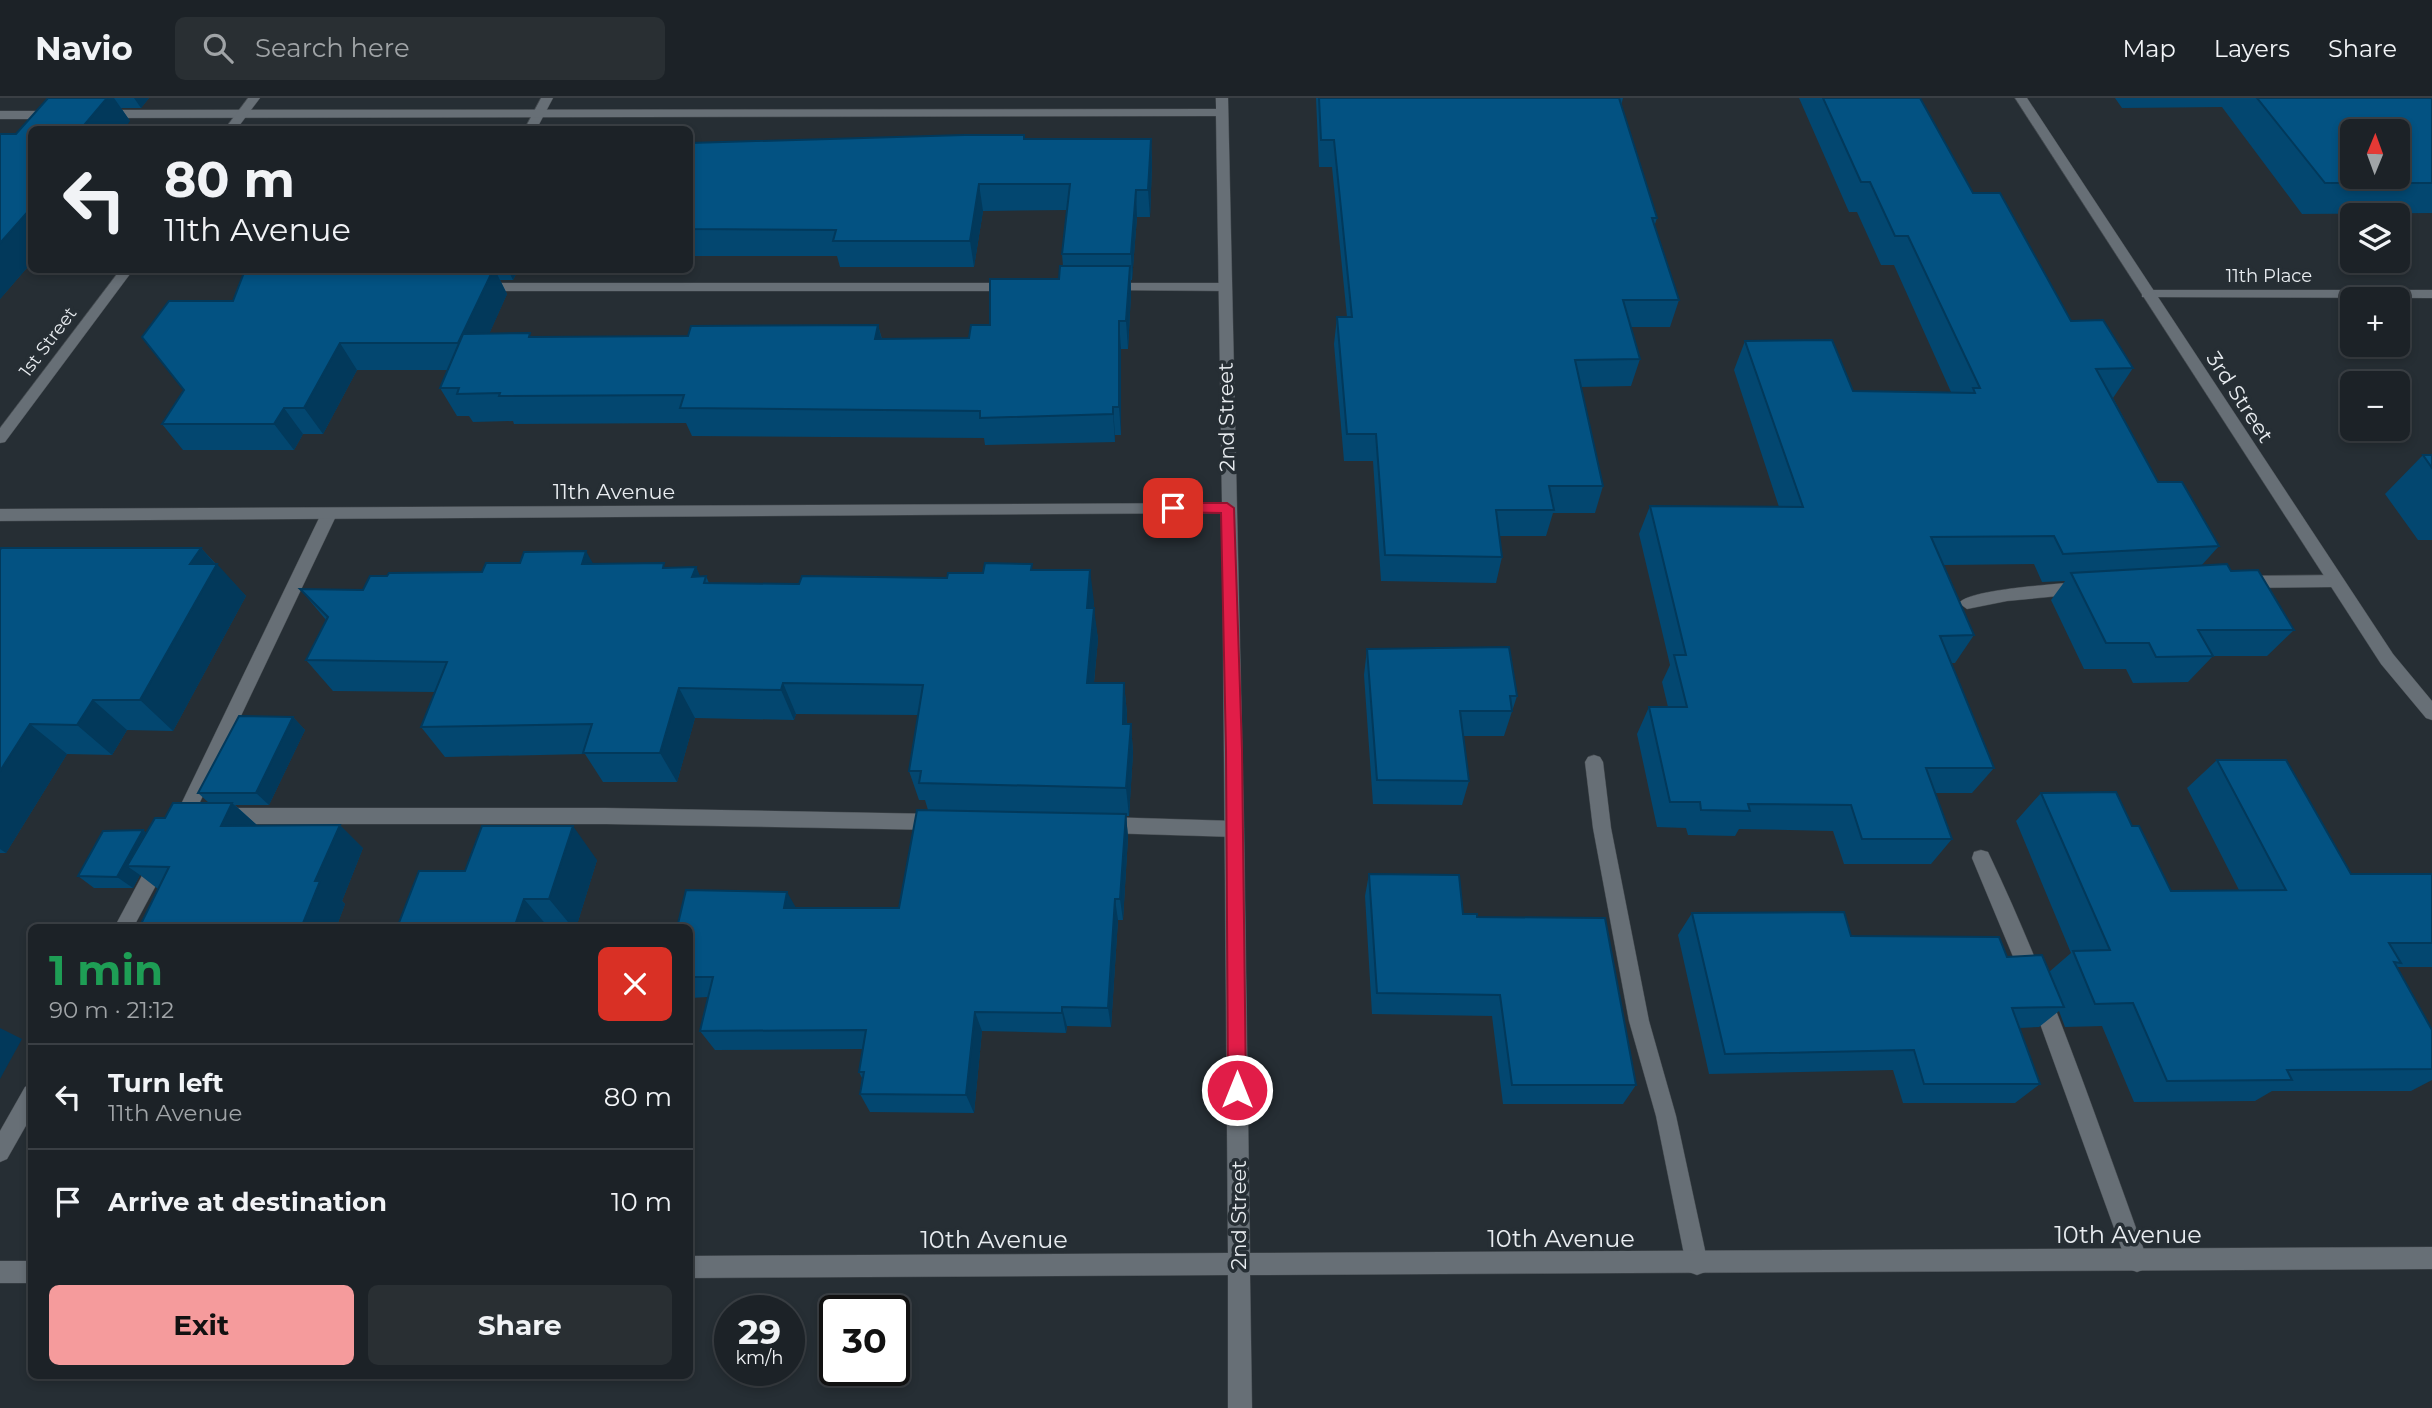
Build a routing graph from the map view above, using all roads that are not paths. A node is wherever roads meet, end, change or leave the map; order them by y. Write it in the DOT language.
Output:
graph roads {
  1 [pos="254,98"];
  2 [pos="547,98"];
  3 [pos="2021,98"];
  4 [pos="1222,105"];
  5 [pos="69,114"];
  6 [pos="83,114"];
  7 [pos="242,114"];
  8 [pos="0,115"];
  9 [pos="538,115"];
  10 [pos="233,126"];
  11 [pos="532,126"];
  12 [pos="124,273"];
  13 [pos="453,273"];
  14 [pos="1024,287"];
  15 [pos="1093,287"];
  16 [pos="1225,287"];
  17 [pos="2147,294"];
  18 [pos="2432,295"];
  19 [pos="0,438"];
  20 [pos="1227,508"];
  21 [pos="329,514"];
  22 [pos="0,515"];
  23 [pos="2335,581"];
  24 [pos="2230,583"];
  25 [pos="2102,586"];
  26 [pos="1967,603"];
  27 [pos="2432,713"];
  28 [pos="1594,762"];
  29 [pos="185,816"];
  30 [pos="956,822"];
  31 [pos="1082,825"];
  32 [pos="1235,829"];
  33 [pos="1981,858"];
  34 [pos="125,924"];
  35 [pos="28,1101"];
  36 [pos="0,1152"];
  37 [pos="2432,1258"];
  38 [pos="2137,1261"];
  39 [pos="1697,1264"];
  40 [pos="1238,1265"];
  41 [pos="693,1268"];
  42 [pos="0,1272"];
  43 [pos="28,1272"];
  44 [pos="1240,1408"];
  1 -- 7 [label="street"];
  2 -- 9 [label="street"];
  3 -- 17 [label="street, 3rd Street"];
  4 -- 9 [label="street"];
  4 -- 16 [label="street, 2nd Street"];
  5 -- 8 [label="street"];
  6 -- 7 [label="street"];
  7 -- 9 [label="street"];
  7 -- 10 [label="street"];
  9 -- 11 [label="street"];
  12 -- 19 [label="street, 1st Street"];
  13 -- 14 [label="street"];
  15 -- 16 [label="street"];
  16 -- 20 [label="street, 2nd Street"];
  17 -- 18 [label="street, 11th Place"];
  17 -- 23 [label="street, 3rd Street"];
  20 -- 21 [label="street, 11th Avenue"];
  20 -- 32 [label="street, 2nd Street"];
  21 -- 22 [label="street, 11th Avenue"];
  21 -- 29 [label="street"];
  23 -- 24 [label="street"];
  23 -- 27 [label="street, 3rd Street"];
  25 -- 26 [label="street"];
  28 -- 39 [label="street"];
  29 -- 30 [label="street"];
  29 -- 34 [label="street"];
  31 -- 32 [label="street"];
  32 -- 40 [label="street, 2nd Street"];
  33 -- 38 [label="street"];
  35 -- 36 [label="street"];
  37 -- 38 [label="street, 10th Avenue"];
  38 -- 39 [label="street, 10th Avenue"];
  39 -- 40 [label="street, 10th Avenue"];
  40 -- 41 [label="street, 10th Avenue"];
  40 -- 44 [label="street, 2nd Street"];
  42 -- 43 [label="street"];
}
